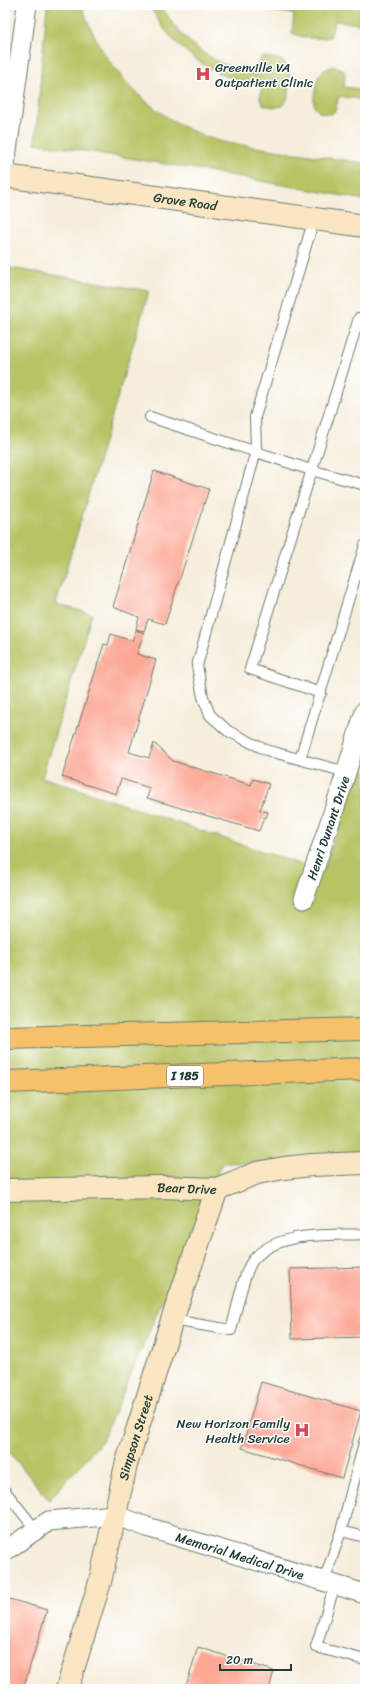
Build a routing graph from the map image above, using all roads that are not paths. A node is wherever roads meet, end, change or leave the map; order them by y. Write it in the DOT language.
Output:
graph roads {
  1 [pos="27,5"];
  2 [pos="5,165"];
  3 [pos="5,176"];
  4 [pos="314,219"];
  5 [pos="365,226"];
  6 [pos="365,319"];
  7 [pos="150,416"];
  8 [pos="256,452"];
  9 [pos="311,470"];
  10 [pos="365,485"];
  11 [pos="365,545"];
  12 [pos="321,692"];
  13 [pos="365,711"];
  14 [pos="300,759"];
  15 [pos="346,772"];
  16 [pos="304,898"];
  17 [pos="365,1029"];
  18 [pos="5,1038"];
  19 [pos="365,1070"];
  20 [pos="5,1082"];
  21 [pos="365,1163"];
  22 [pos="217,1189"];
  23 [pos="5,1190"];
  24 [pos="365,1234"];
  25 [pos="172,1320"];
  26 [pos="365,1439"];
  27 [pos="5,1491"];
  28 [pos="115,1515"];
  29 [pos="36,1530"];
  30 [pos="341,1531"];
  31 [pos="365,1537"];
  32 [pos="5,1551"];
  33 [pos="329,1583"];
  34 [pos="365,1594"];
  35 [pos="365,1660"];
  36 [pos="67,1689"];
  1 -- 2 [label="street"];
  3 -- 4 [label="street, Grove Road"];
  4 -- 5 [label="street, Grove Road"];
  4 -- 8 [label="lane"];
  6 -- 9 [label="lane"];
  7 -- 8 [label="lane"];
  8 -- 9 [label="lane"];
  8 -- 14 [label="lane"];
  9 -- 10 [label="lane"];
  9 -- 12 [label="lane"];
  11 -- 12 [label="lane"];
  12 -- 14 [label="lane"];
  13 -- 15 [label="street, Henri Dunant Drive"];
  14 -- 15 [label="lane"];
  15 -- 16 [label="street, Henri Dunant Drive"];
  17 -- 18 [label="highway"];
  19 -- 20 [label="highway, I 185"];
  21 -- 22 [label="street, Bear Drive"];
  22 -- 23 [label="street, Bear Drive"];
  22 -- 25 [label="street, Simpson Street"];
  24 -- 25 [label="lane"];
  25 -- 28 [label="street, Simpson Street"];
  26 -- 30 [label="lane"];
  27 -- 29 [label="lane"];
  28 -- 29 [label="street"];
  28 -- 33 [label="street, Memorial Medical Drive"];
  28 -- 36 [label="street, Simpson Street"];
  29 -- 32 [label="street"];
  30 -- 31 [label="lane"];
  30 -- 33 [label="lane"];
  33 -- 34 [label="street, Memorial Medical Drive"];
  33 -- 35 [label="lane"];
}
